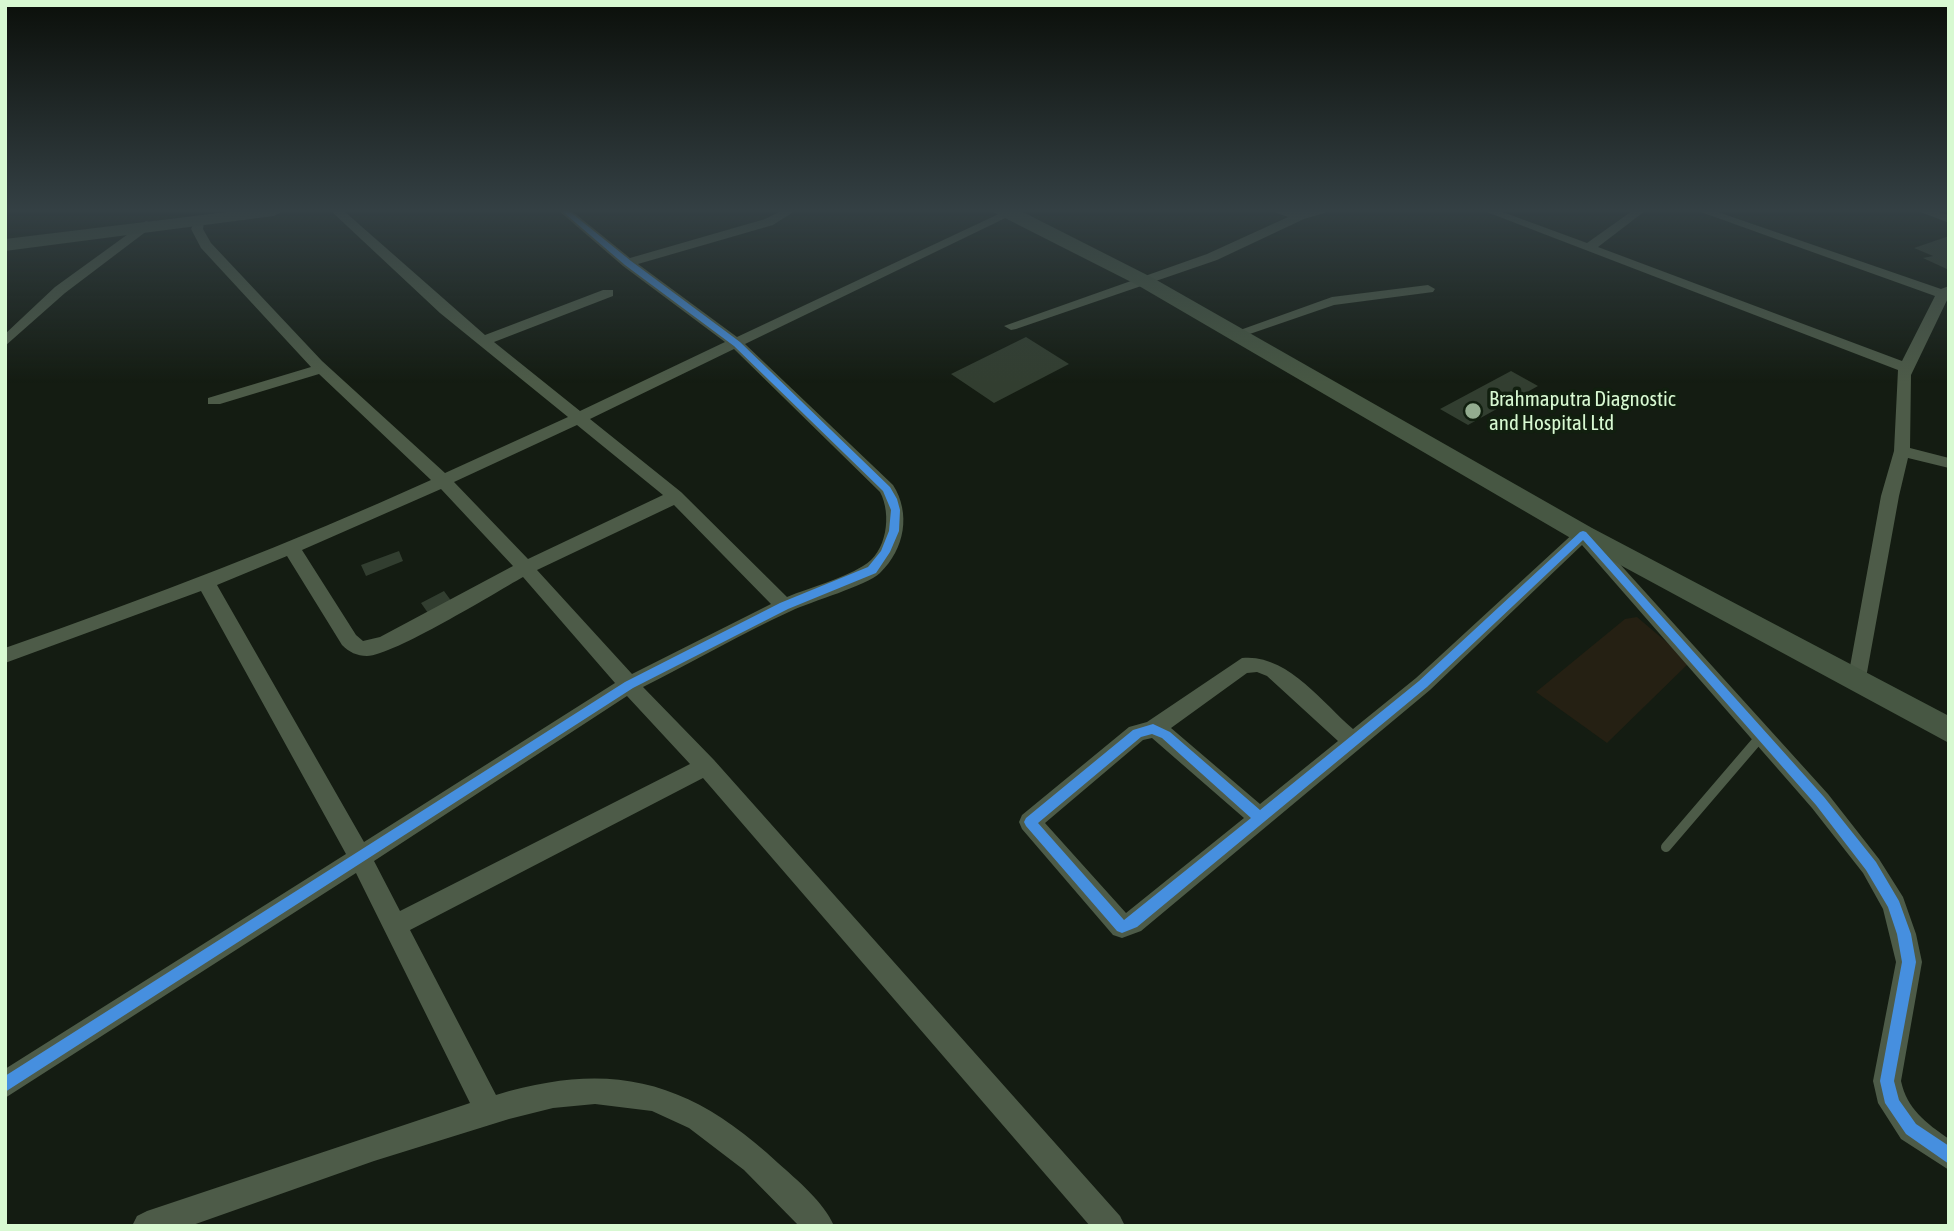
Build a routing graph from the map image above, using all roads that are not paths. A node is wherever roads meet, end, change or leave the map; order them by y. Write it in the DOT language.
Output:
graph roads {
  1 [pos="89,268"];
  2 [pos="229,268"];
  3 [pos="399,268"];
  4 [pos="635,268"];
  5 [pos="891,268"];
  6 [pos="1121,268"];
  7 [pos="1174,268"];
  8 [pos="1642,268"];
  9 [pos="1876,268"];
  10 [pos="1142,279"];
  11 [pos="1428,289"];
  12 [pos="608,292"];
  13 [pos="1946,292"];
  14 [pos="1011,326"];
  15 [pos="1236,334"];
  16 [pos="483,341"];
  17 [pos="5,342"];
  18 [pos="737,344"];
  19 [pos="322,368"];
  20 [pos="1906,368"];
  21 [pos="214,401"];
  22 [pos="580,418"];
  23 [pos="1902,451"];
  24 [pos="1949,463"];
  25 [pos="442,480"];
  26 [pos="674,496"];
  27 [pos="1583,534"];
  28 [pos="290,546"];
  29 [pos="525,568"];
  30 [pos="206,583"];
  31 [pos="784,606"];
  32 [pos="5,656"];
  33 [pos="1857,683"];
  34 [pos="629,685"];
  35 [pos="1153,729"];
  36 [pos="1949,732"];
  37 [pos="1763,735"];
  38 [pos="1353,742"];
  39 [pos="706,766"];
  40 [pos="1260,818"];
  41 [pos="1666,847"];
  42 [pos="360,857"];
  43 [pos="394,926"];
  44 [pos="5,1084"];
  45 [pos="489,1111"];
  46 [pos="1949,1156"];
  47 [pos="148,1226"];
  48 [pos="819,1226"];
  49 [pos="1110,1226"];
  1 -- 17 [label="street"];
  2 -- 19 [label="street"];
  3 -- 16 [label="street"];
  4 -- 18 [label="street"];
  5 -- 18 [label="street"];
  6 -- 10 [label="main road"];
  7 -- 10 [label="street"];
  8 -- 20 [label="street"];
  9 -- 13 [label="street"];
  10 -- 14 [label="street"];
  10 -- 15 [label="main road"];
  11 -- 15 [label="street"];
  12 -- 16 [label="street"];
  13 -- 20 [label="street"];
  15 -- 27 [label="main road"];
  16 -- 22 [label="street"];
  18 -- 22 [label="street"];
  18 -- 31 [label="street"];
  19 -- 21 [label="street"];
  19 -- 25 [label="street"];
  20 -- 23 [label="street"];
  22 -- 25 [label="street"];
  22 -- 26 [label="street"];
  23 -- 24 [label="street"];
  23 -- 33 [label="street"];
  25 -- 28 [label="street"];
  25 -- 29 [label="street"];
  26 -- 29 [label="street"];
  26 -- 31 [label="street"];
  27 -- 33 [label="main road"];
  27 -- 37 [label="street"];
  27 -- 38 [label="street"];
  28 -- 29 [label="street"];
  28 -- 30 [label="street"];
  29 -- 34 [label="street"];
  30 -- 32 [label="street"];
  30 -- 42 [label="street"];
  31 -- 34 [label="street"];
  33 -- 36 [label="main road"];
  34 -- 39 [label="street"];
  34 -- 42 [label="street"];
  35 -- 38 [label="street"];
  35 -- 40 [label="street"];
  35 -- 40 [label="street"];
  37 -- 41 [label="lane"];
  37 -- 46 [label="street"];
  38 -- 40 [label="street"];
  39 -- 43 [label="street"];
  39 -- 49 [label="street"];
  42 -- 43 [label="street"];
  42 -- 44 [label="street"];
  43 -- 45 [label="street"];
  45 -- 47 [label="street"];
  45 -- 48 [label="street"];
}
